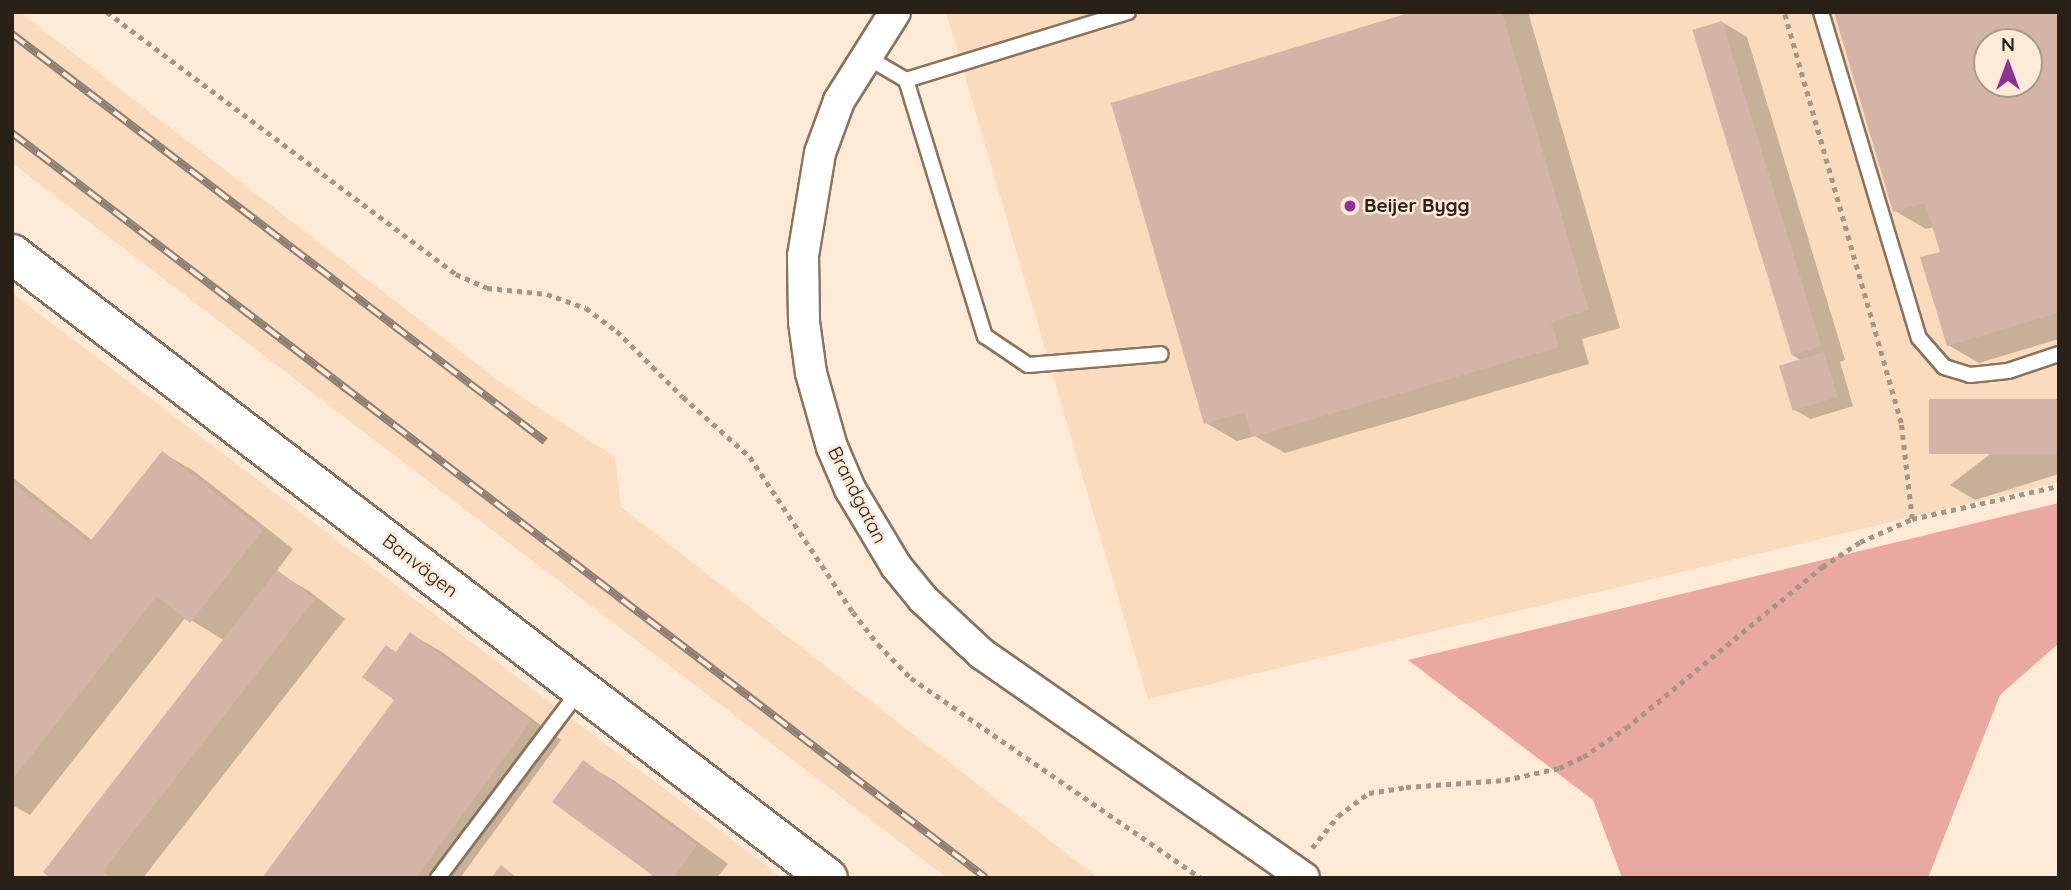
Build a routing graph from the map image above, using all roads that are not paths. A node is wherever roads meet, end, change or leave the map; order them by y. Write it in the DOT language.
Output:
graph roads {
  1 [pos="895,12"];
  2 [pos="1128,12"];
  3 [pos="1821,12"];
  4 [pos="865,56"];
  5 [pos="906,80"];
  6 [pos="12,254"];
  7 [pos="1161,354"];
  8 [pos="2059,354"];
  9 [pos="580,690"];
  10 [pos="1300,875"];
  11 [pos="438,878"];
  12 [pos="828,878"];
  1 -- 4 [label="street, Brandgatan"];
  2 -- 5 [label="lane"];
  3 -- 8 [label="lane"];
  4 -- 5 [label="lane"];
  4 -- 10 [label="street, Brandgatan"];
  5 -- 7 [label="lane"];
  6 -- 9 [label="street, Banvägen"];
  9 -- 11 [label="lane"];
  9 -- 12 [label="street, Banvägen"];
}
